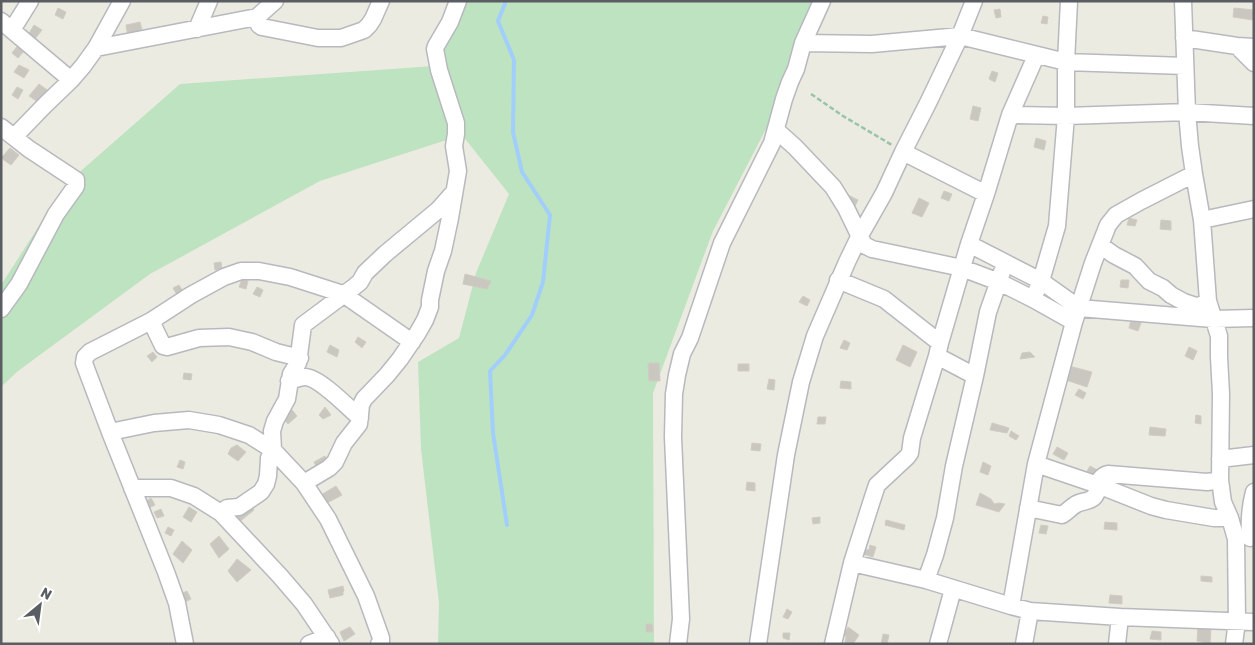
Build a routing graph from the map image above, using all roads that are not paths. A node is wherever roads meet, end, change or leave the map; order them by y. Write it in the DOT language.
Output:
graph roads {
  1 [pos="30,1"];
  2 [pos="122,1"];
  3 [pos="209,1"];
  4 [pos="275,1"];
  5 [pos="381,1"];
  6 [pos="458,1"];
  7 [pos="822,1"];
  8 [pos="974,1"];
  9 [pos="1069,1"];
  10 [pos="1183,1"];
  11 [pos="257,17"];
  12 [pos="6,26"];
  13 [pos="197,29"];
  14 [pos="960,36"];
  15 [pos="1184,38"];
  16 [pos="803,43"];
  17 [pos="1237,46"];
  18 [pos="1254,47"];
  19 [pos="96,48"];
  20 [pos="1036,56"];
  21 [pos="1066,62"];
  22 [pos="1254,63"];
  23 [pos="1185,66"];
  24 [pos="71,80"];
  25 [pos="1187,112"];
  26 [pos="1010,115"];
  27 [pos="1066,116"];
  28 [pos="1254,116"];
  29 [pos="776,130"];
  30 [pos="8,132"];
  31 [pos="903,152"];
  32 [pos="1194,174"];
  33 [pos="454,192"];
  34 [pos="986,194"];
  35 [pos="1254,209"];
  36 [pos="1202,220"];
  37 [pos="860,237"];
  38 [pos="969,244"];
  39 [pos="1100,245"];
  40 [pos="1005,261"];
  41 [pos="962,268"];
  42 [pos="838,280"];
  43 [pos="1041,281"];
  44 [pos="999,282"];
  45 [pos="343,294"];
  46 [pos="1033,299"];
  47 [pos="1208,301"];
  48 [pos="1,309"];
  49 [pos="1077,315"];
  50 [pos="1254,318"];
  51 [pos="1213,319"];
  52 [pos="151,321"];
  53 [pos="412,342"];
  54 [pos="939,350"];
  55 [pos="300,358"];
  56 [pos="975,376"];
  57 [pos="289,381"];
  58 [pos="360,418"];
  59 [pos="110,432"];
  60 [pos="273,450"];
  61 [pos="1254,454"];
  62 [pos="1220,458"];
  63 [pos="1036,464"];
  64 [pos="1220,480"];
  65 [pos="304,483"];
  66 [pos="1098,485"];
  67 [pos="132,488"];
  68 [pos="1254,492"];
  69 [pos="1028,508"];
  70 [pos="221,513"];
  71 [pos="1230,518"];
  72 [pos="1247,539"];
  73 [pos="852,563"];
  74 [pos="926,580"];
  75 [pos="953,589"];
  76 [pos="1011,606"];
  77 [pos="1030,611"];
  78 [pos="1120,617"];
  79 [pos="1237,621"];
  80 [pos="1254,622"];
  81 [pos="329,640"];
  82 [pos="185,644"];
  83 [pos="309,644"];
  84 [pos="379,644"];
  85 [pos="678,644"];
  86 [pos="758,644"];
  87 [pos="833,644"];
  88 [pos="938,644"];
  89 [pos="1024,644"];
  90 [pos="1116,644"];
  91 [pos="1234,644"];
  1 -- 12 [label="street"];
  2 -- 19 [label="street"];
  3 -- 13 [label="street"];
  4 -- 11 [label="street"];
  5 -- 11 [label="street"];
  6 -- 33 [label="street"];
  7 -- 16 [label="street"];
  8 -- 14 [label="street"];
  9 -- 21 [label="street"];
  10 -- 15 [label="street"];
  11 -- 13 [label="street"];
  12 -- 24 [label="street"];
  13 -- 19 [label="street"];
  14 -- 16 [label="street"];
  14 -- 20 [label="street"];
  14 -- 31 [label="street"];
  15 -- 17 [label="street"];
  15 -- 23 [label="street"];
  16 -- 29 [label="street"];
  17 -- 18 [label="street"];
  17 -- 22 [label="street"];
  19 -- 24 [label="street"];
  20 -- 21 [label="street"];
  20 -- 26 [label="street"];
  21 -- 23 [label="street"];
  21 -- 27 [label="street"];
  23 -- 25 [label="street"];
  24 -- 30 [label="street"];
  25 -- 27 [label="street"];
  25 -- 28 [label="street"];
  25 -- 32 [label="street"];
  26 -- 27 [label="street"];
  26 -- 34 [label="street"];
  27 -- 43 [label="street"];
  29 -- 37 [label="street"];
  29 -- 85 [label="street"];
  30 -- 48 [label="street"];
  31 -- 34 [label="street"];
  31 -- 37 [label="street"];
  32 -- 36 [label="street"];
  32 -- 39 [label="street"];
  33 -- 45 [label="street"];
  33 -- 53 [label="street"];
  34 -- 38 [label="street"];
  35 -- 36 [label="street"];
  36 -- 47 [label="street"];
  37 -- 41 [label="street"];
  37 -- 42 [label="street"];
  38 -- 40 [label="street"];
  38 -- 41 [label="street"];
  39 -- 47 [label="street"];
  39 -- 49 [label="street"];
  40 -- 43 [label="street"];
  40 -- 44 [label="street"];
  41 -- 44 [label="street"];
  41 -- 54 [label="street"];
  42 -- 54 [label="street"];
  42 -- 86 [label="street"];
  43 -- 46 [label="street"];
  43 -- 49 [label="street"];
  44 -- 46 [label="street"];
  44 -- 56 [label="street"];
  45 -- 52 [label="street"];
  45 -- 53 [label="street"];
  45 -- 55 [label="street"];
  46 -- 49 [label="street"];
  47 -- 51 [label="street"];
  49 -- 51 [label="street"];
  49 -- 63 [label="street"];
  50 -- 51 [label="street"];
  51 -- 62 [label="street"];
  52 -- 55 [label="street"];
  52 -- 59 [label="street"];
  53 -- 58 [label="street"];
  54 -- 56 [label="street"];
  54 -- 73 [label="street"];
  55 -- 57 [label="street"];
  56 -- 74 [label="street"];
  57 -- 58 [label="street"];
  57 -- 60 [label="street"];
  58 -- 65 [label="street"];
  59 -- 60 [label="street"];
  59 -- 67 [label="street"];
  60 -- 65 [label="street"];
  60 -- 70 [label="street"];
  61 -- 62 [label="street"];
  62 -- 64 [label="street"];
  63 -- 66 [label="street"];
  63 -- 69 [label="street"];
  64 -- 66 [label="street"];
  64 -- 71 [label="street"];
  65 -- 84 [label="street"];
  66 -- 69 [label="street"];
  66 -- 71 [label="street"];
  67 -- 70 [label="street"];
  67 -- 82 [label="street"];
  68 -- 72 [label="street"];
  69 -- 76 [label="street"];
  70 -- 81 [label="street"];
  71 -- 72 [label="street"];
  72 -- 79 [label="street"];
  73 -- 74 [label="street"];
  73 -- 87 [label="street"];
  74 -- 75 [label="street"];
  75 -- 76 [label="street"];
  75 -- 88 [label="street"];
  76 -- 77 [label="street"];
  77 -- 78 [label="street"];
  77 -- 89 [label="street"];
  78 -- 79 [label="street"];
  78 -- 90 [label="street"];
  79 -- 80 [label="street"];
  79 -- 91 [label="street"];
  81 -- 83 [label="street"];
}
